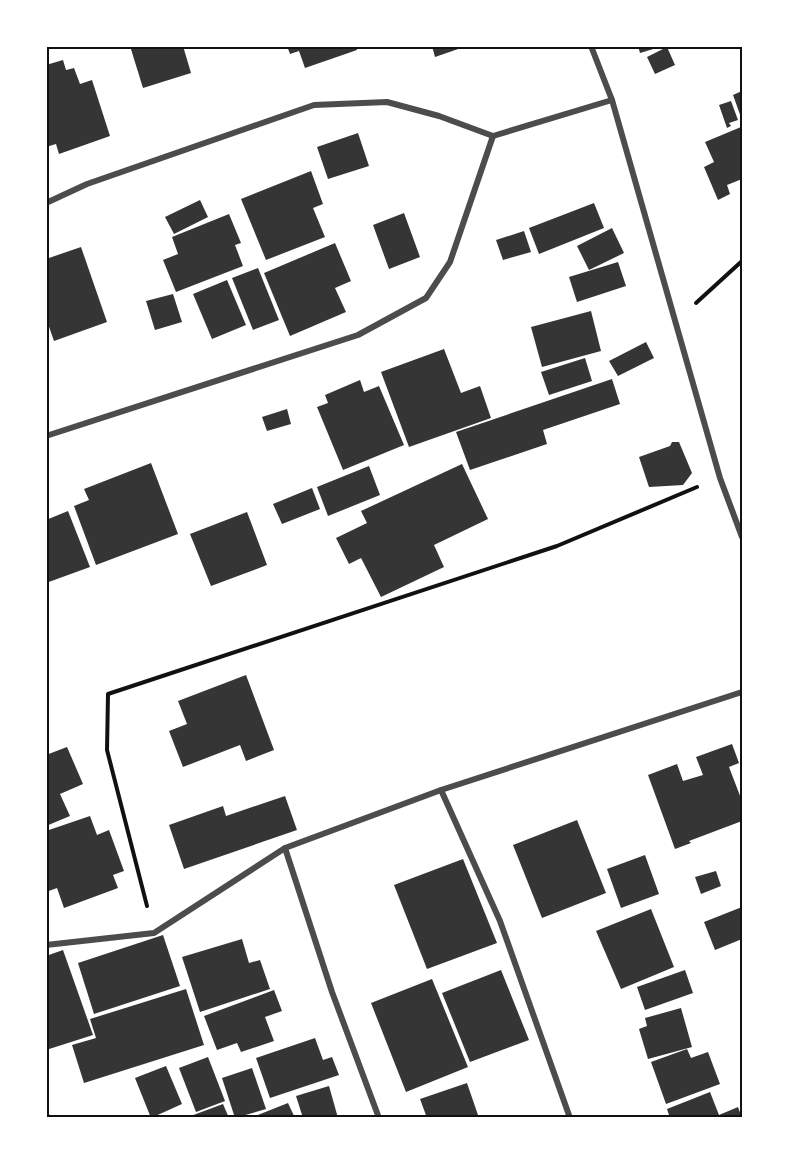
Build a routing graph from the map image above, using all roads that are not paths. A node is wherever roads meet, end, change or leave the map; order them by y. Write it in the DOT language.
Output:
graph roads {
  1 [pos="591,46"];
  2 [pos="612,100"];
  3 [pos="493,136"];
  4 [pos="46,203"];
  5 [pos="46,436"];
  6 [pos="742,537"];
  7 [pos="742,692"];
  8 [pos="441,790"];
  9 [pos="285,848"];
  10 [pos="46,945"];
  11 [pos="379,1118"];
  12 [pos="570,1118"];
  1 -- 2 [label="street"];
  2 -- 3 [label="street"];
  2 -- 6 [label="street"];
  3 -- 4 [label="street"];
  3 -- 5 [label="street"];
  7 -- 8 [label="street"];
  8 -- 9 [label="street"];
  8 -- 12 [label="street"];
  9 -- 10 [label="street"];
  9 -- 11 [label="street"];
}
